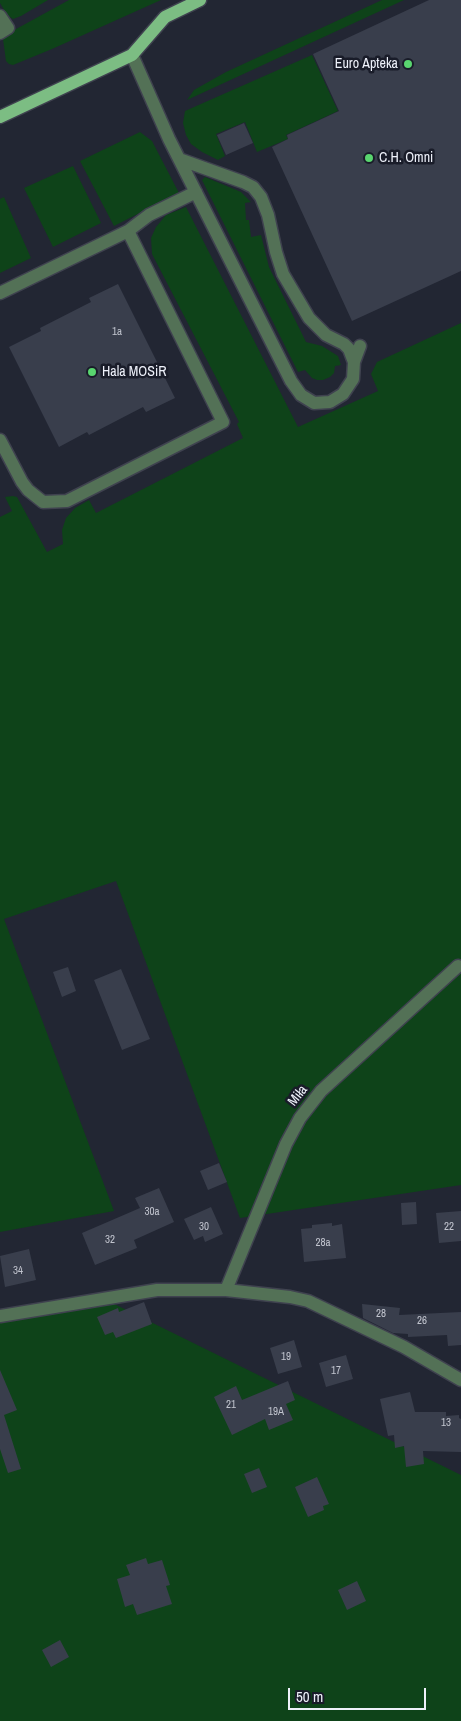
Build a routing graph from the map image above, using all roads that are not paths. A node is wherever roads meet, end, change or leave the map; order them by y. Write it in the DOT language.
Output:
graph roads {
  1 [pos="200,0"];
  2 [pos="0,16"];
  3 [pos="0,32"];
  4 [pos="132,55"];
  5 [pos="0,117"];
  6 [pos="179,159"];
  7 [pos="196,192"];
  8 [pos="128,231"];
  9 [pos="0,293"];
  10 [pos="360,346"];
  11 [pos="354,362"];
  12 [pos="0,440"];
  13 [pos="458,966"];
  14 [pos="226,1290"];
  15 [pos="0,1316"];
  16 [pos="461,1380"];
  1 -- 4 [label="main road"];
  2 -- 3 [label="street"];
  4 -- 5 [label="main road"];
  4 -- 6 [label="street"];
  6 -- 7 [label="street"];
  6 -- 11 [label="street"];
  7 -- 8 [label="street"];
  7 -- 11 [label="street"];
  8 -- 9 [label="street"];
  8 -- 12 [label="street"];
  10 -- 11 [label="street"];
  13 -- 14 [label="street, Miła"];
  14 -- 15 [label="street"];
  14 -- 16 [label="street"];
}
